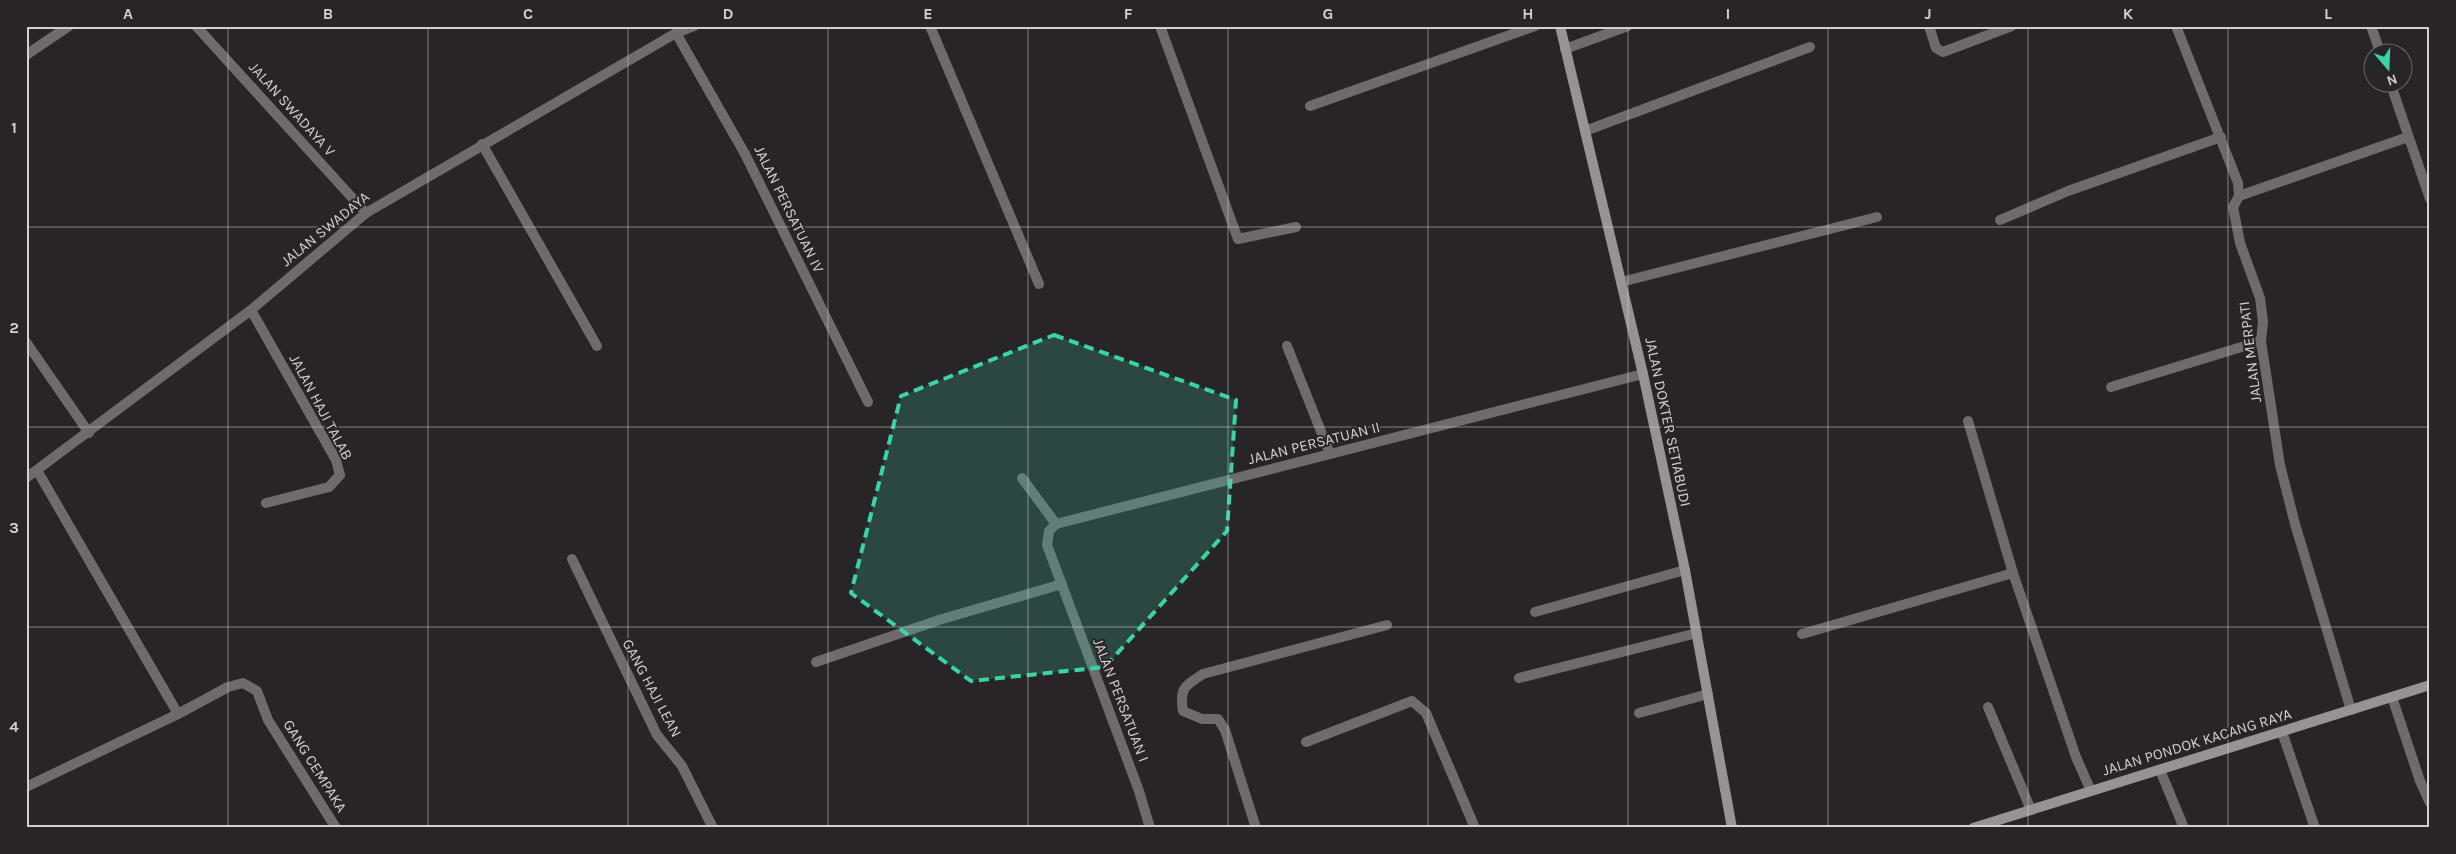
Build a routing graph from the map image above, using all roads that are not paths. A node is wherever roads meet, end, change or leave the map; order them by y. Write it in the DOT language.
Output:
graph roads {
  1 [pos="69,26"];
  2 [pos="196,26"];
  3 [pos="694,26"];
  4 [pos="930,26"];
  5 [pos="1160,26"];
  6 [pos="1535,26"];
  7 [pos="1560,26"];
  8 [pos="1628,26"];
  9 [pos="1929,26"];
  10 [pos="2012,26"];
  11 [pos="2176,26"];
  12 [pos="2371,26"];
  13 [pos="676,33"];
  14 [pos="2377,42"];
  15 [pos="1810,47"];
  16 [pos="1565,49"];
  17 [pos="26,55"];
  18 [pos="2393,92"];
  19 [pos="1310,106"];
  20 [pos="1585,131"];
  21 [pos="2221,137"];
  22 [pos="2408,137"];
  23 [pos="482,144"];
  24 [pos="2239,196"];
  25 [pos="2430,199"];
  26 [pos="366,213"];
  27 [pos="1877,218"];
  28 [pos="2000,220"];
  29 [pos="1296,227"];
  30 [pos="1621,282"];
  31 [pos="1039,284"];
  32 [pos="251,310"];
  33 [pos="2261,341"];
  34 [pos="26,342"];
  35 [pos="597,346"];
  36 [pos="1287,346"];
  37 [pos="1643,374"];
  38 [pos="2111,387"];
  39 [pos="868,402"];
  40 [pos="1968,421"];
  41 [pos="89,433"];
  42 [pos="1330,454"];
  43 [pos="38,472"];
  44 [pos="26,478"];
  45 [pos="1022,478"];
  46 [pos="266,503"];
  47 [pos="1056,524"];
  48 [pos="572,559"];
  49 [pos="1685,570"];
  50 [pos="2013,573"];
  51 [pos="1062,584"];
  52 [pos="1535,612"];
  53 [pos="1387,625"];
  54 [pos="1697,633"];
  55 [pos="1802,634"];
  56 [pos="816,662"];
  57 [pos="1519,678"];
  58 [pos="2430,685"];
  59 [pos="1708,694"];
  60 [pos="2392,697"];
  61 [pos="1988,707"];
  62 [pos="2351,710"];
  63 [pos="1638,713"];
  64 [pos="178,714"];
  65 [pos="2282,732"];
  66 [pos="1306,742"];
  67 [pos="2160,770"];
  68 [pos="26,787"];
  69 [pos="2091,791"];
  70 [pos="2430,804"];
  71 [pos="2031,810"];
  72 [pos="336,828"];
  73 [pos="713,828"];
  74 [pos="1150,828"];
  75 [pos="1256,828"];
  76 [pos="1475,828"];
  77 [pos="1732,828"];
  78 [pos="1973,828"];
  79 [pos="2184,828"];
  80 [pos="2315,828"];
  1 -- 17 [label="street"];
  2 -- 26 [label="street, JALAN SWADAYA V"];
  3 -- 13 [label="street, JALAN SWADAYA"];
  4 -- 31 [label="street"];
  5 -- 29 [label="street"];
  6 -- 19 [label="street"];
  7 -- 16 [label="street, JALAN DOKTER SETIABUDI"];
  8 -- 16 [label="street"];
  9 -- 10 [label="street"];
  11 -- 21 [label="street, JALAN MERPATI"];
  12 -- 14 [label="street"];
  13 -- 23 [label="street, JALAN SWADAYA"];
  13 -- 39 [label="street, JALAN PERSATUAN IV"];
  15 -- 20 [label="street"];
  16 -- 20 [label="street, JALAN DOKTER SETIABUDI"];
  18 -- 22 [label="street"];
  20 -- 30 [label="street, JALAN DOKTER SETIABUDI"];
  21 -- 24 [label="street, JALAN MERPATI"];
  21 -- 28 [label="street"];
  22 -- 24 [label="street"];
  22 -- 25 [label="street"];
  23 -- 26 [label="street, JALAN SWADAYA"];
  23 -- 35 [label="street"];
  24 -- 33 [label="street, JALAN MERPATI"];
  26 -- 32 [label="street, JALAN SWADAYA"];
  27 -- 30 [label="street"];
  30 -- 37 [label="street, JALAN DOKTER SETIABUDI"];
  32 -- 41 [label="street, JALAN SWADAYA"];
  32 -- 46 [label="street, JALAN HAJI TALAB"];
  33 -- 38 [label="street"];
  33 -- 62 [label="street, JALAN MERPATI"];
  34 -- 41 [label="street"];
  36 -- 42 [label="street"];
  37 -- 42 [label="street, JALAN PERSATUAN II"];
  37 -- 49 [label="street, JALAN DOKTER SETIABUDI"];
  40 -- 50 [label="street"];
  41 -- 43 [label="street, JALAN SWADAYA"];
  42 -- 47 [label="street, JALAN PERSATUAN II"];
  43 -- 44 [label="street, JALAN SWADAYA"];
  43 -- 64 [label="street"];
  45 -- 47 [label="street"];
  47 -- 51 [label="street"];
  48 -- 73 [label="street, GANG HAJI LEAN"];
  49 -- 52 [label="street"];
  49 -- 54 [label="street, JALAN DOKTER SETIABUDI"];
  50 -- 55 [label="street"];
  50 -- 69 [label="street"];
  51 -- 56 [label="street"];
  51 -- 74 [label="street, JALAN PERSATUAN I"];
  53 -- 75 [label="street"];
  54 -- 57 [label="street"];
  54 -- 59 [label="street, JALAN DOKTER SETIABUDI"];
  58 -- 60 [label="street, JALAN PONDOK KACANG RAYA"];
  59 -- 63 [label="street"];
  59 -- 77 [label="street, JALAN DOKTER SETIABUDI"];
  60 -- 62 [label="street, JALAN PONDOK KACANG RAYA"];
  60 -- 70 [label="street"];
  61 -- 71 [label="street"];
  62 -- 65 [label="street, JALAN PONDOK KACANG RAYA"];
  64 -- 68 [label="street"];
  64 -- 72 [label="street, GANG CEMPAKA"];
  65 -- 67 [label="street, JALAN PONDOK KACANG RAYA"];
  65 -- 80 [label="street"];
  66 -- 76 [label="street"];
  67 -- 69 [label="street, JALAN PONDOK KACANG RAYA"];
  67 -- 79 [label="street"];
  69 -- 71 [label="street, JALAN PONDOK KACANG RAYA"];
  71 -- 78 [label="street, JALAN PONDOK KACANG RAYA"];
}
